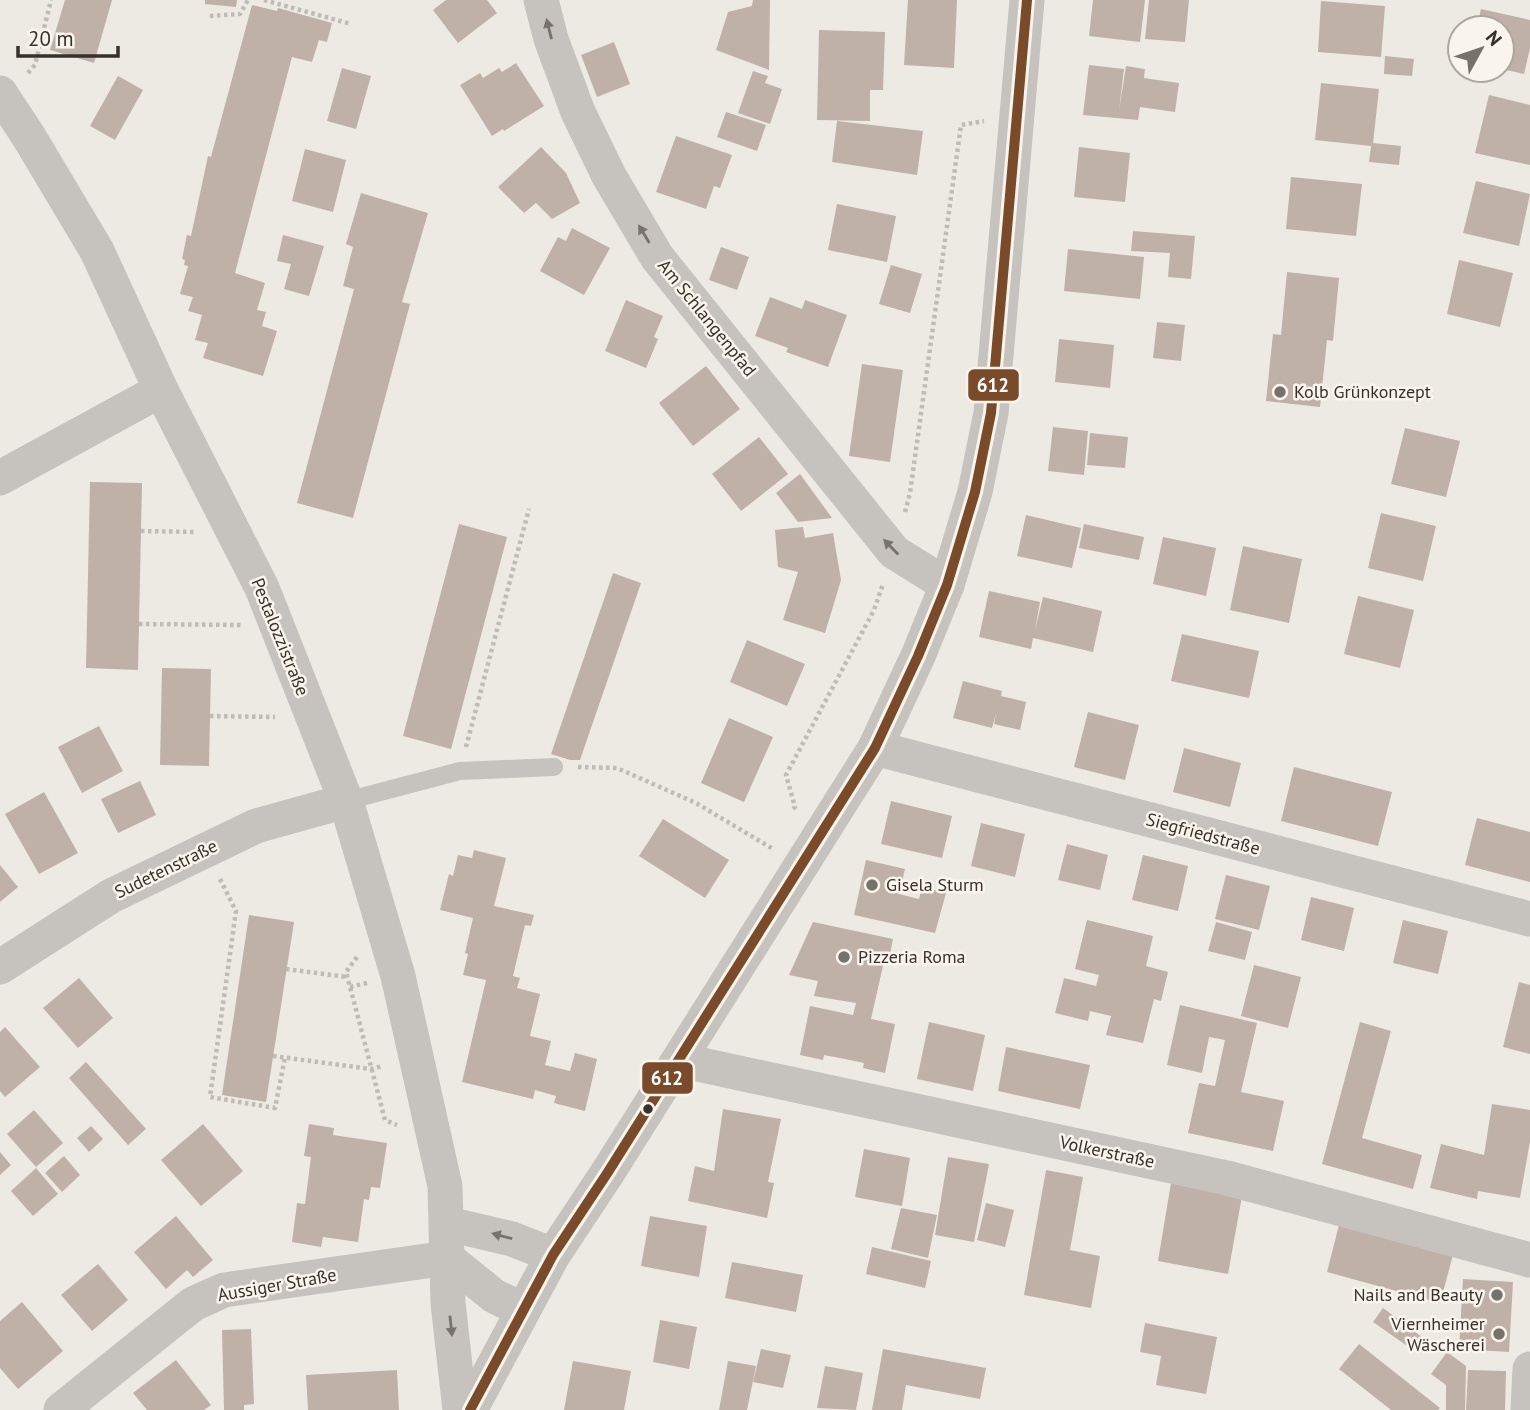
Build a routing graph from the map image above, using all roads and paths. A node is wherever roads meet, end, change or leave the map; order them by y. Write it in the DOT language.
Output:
graph roads {
  1 [pos="51,0"];
  2 [pos="248,0"];
  3 [pos="264,0"];
  4 [pos="541,0"];
  5 [pos="1027,0"];
  6 [pos="210,16"];
  7 [pos="351,24"];
  8 [pos="2,97"];
  9 [pos="1016,115"];
  10 [pos="161,390"];
  11 [pos="0,478"];
  12 [pos="529,509"];
  13 [pos="226,518"];
  14 [pos="141,531"];
  15 [pos="894,552"];
  16 [pos="947,585"];
  17 [pos="273,617"];
  18 [pos="139,624"];
  19 [pos="311,711"];
  20 [pos="210,716"];
  21 [pos="875,748"];
  22 [pos="554,767"];
  23 [pos="460,771"];
  24 [pos="346,801"];
  25 [pos="789,817"];
  26 [pos="776,837"];
  27 [pos="770,847"];
  28 [pos="205,850"];
  29 [pos="800,866"];
  30 [pos="1530,919"];
  31 [pos="0,967"];
  32 [pos="286,969"];
  33 [pos="347,977"];
  34 [pos="273,1056"];
  35 [pos="285,1057"];
  36 [pos="418,1057"];
  37 [pos="679,1060"];
  38 [pos="448,1241"];
  39 [pos="553,1255"];
  40 [pos="1530,1260"];
  41 [pos="523,1310"];
  42 [pos="1530,1369"];
  43 [pos="61,1410"];
  44 [pos="460,1410"];
  45 [pos="470,1410"];
  46 [pos="1528,1410"];
  1 -- 8 [label="path"];
  2 -- 6 [label="path"];
  3 -- 7 [label="path"];
  15 -- 4 [label="street, Am Schlangenpfad, one-way"];
  5 -- 9 [label="street"];
  8 -- 10 [label="street, Pestalozzistraße"];
  9 -- 15 [label="path"];
  9 -- 16 [label="street"];
  10 -- 11 [label="street"];
  10 -- 13 [label="street, Pestalozzistraße"];
  12 -- 23 [label="path"];
  13 -- 14 [label="path"];
  13 -- 17 [label="street, Pestalozzistraße"];
  15 -- 16 [label="street, Am Schlangenpfad"];
  15 -- 25 [label="path"];
  16 -- 21 [label="street"];
  17 -- 18 [label="path"];
  17 -- 19 [label="street, Pestalozzistraße"];
  19 -- 20 [label="path"];
  19 -- 24 [label="street, Pestalozzistraße"];
  21 -- 29 [label="street"];
  21 -- 30 [label="street, Siegfriedstraße"];
  22 -- 23 [label="lane"];
  22 -- 27 [label="path"];
  23 -- 24 [label="lane"];
  24 -- 28 [label="street, Sudetenstraße"];
  24 -- 36 [label="street, Pestalozzistraße"];
  26 -- 27 [label="path"];
  27 -- 29 [label="path"];
  28 -- 31 [label="street, Sudetenstraße"];
  28 -- 35 [label="path"];
  29 -- 37 [label="street"];
  32 -- 33 [label="path"];
  34 -- 35 [label="path"];
  35 -- 36 [label="path"];
  36 -- 38 [label="street, Pestalozzistraße"];
  37 -- 39 [label="street"];
  37 -- 40 [label="street, Volkerstraße"];
  39 -- 38 [label="street, one-way"];
  38 -- 41 [label="street"];
  38 -- 43 [label="street, Aussiger Straße"];
  38 -- 44 [label="street, Pestalozzistraße, one-way"];
  39 -- 41 [label="street"];
  41 -- 45 [label="street"];
  42 -- 46 [label="street"];
}
